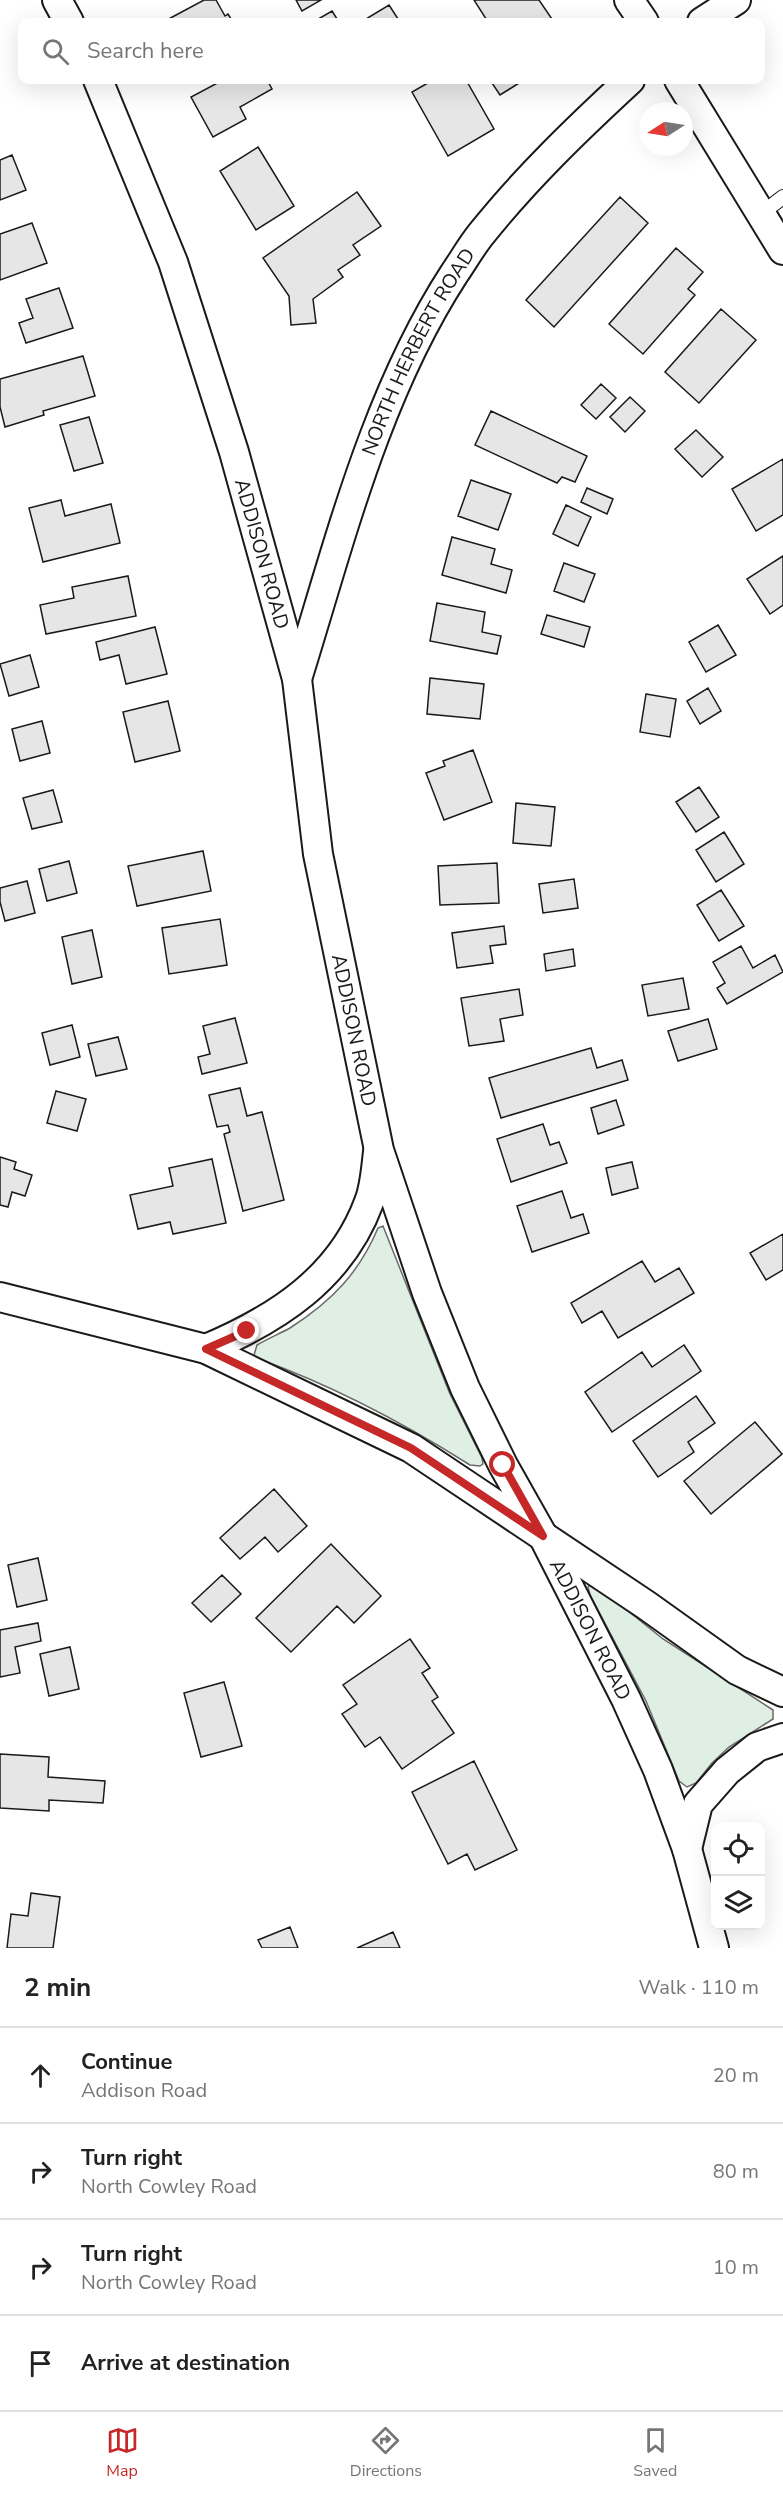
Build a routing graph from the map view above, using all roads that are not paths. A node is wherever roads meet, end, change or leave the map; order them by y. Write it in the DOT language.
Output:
graph roads {
  1 [pos="57,0"];
  2 [pos="629,0"];
  3 [pos="736,0"];
  4 [pos="67,18"];
  5 [pos="641,18"];
  6 [pos="708,18"];
  7 [pos="100,84"];
  8 [pos="626,84"];
  9 [pos="682,84"];
  10 [pos="772,205"];
  11 [pos="783,250"];
  12 [pos="297,679"];
  13 [pos="379,1150"];
  14 [pos="0,1297"];
  15 [pos="206,1349"];
  16 [pos="543,1536"];
  17 [pos="783,1692"];
  18 [pos="783,1738"];
  19 [pos="687,1850"];
  20 [pos="714,1948"];
  1 -- 4 [label="street"];
  2 -- 5 [label="street"];
  3 -- 6 [label="street"];
  7 -- 12 [label="street, ADDISON ROAD"];
  8 -- 12 [label="street, NORTH HERBERT ROAD"];
  9 -- 10 [label="street"];
  10 -- 11 [label="street"];
  12 -- 13 [label="street, ADDISON ROAD"];
  13 -- 15 [label="street"];
  13 -- 16 [label="street, ADDISON ROAD"];
  14 -- 15 [label="street"];
  15 -- 16 [label="street"];
  16 -- 17 [label="street"];
  16 -- 19 [label="street, ADDISON ROAD"];
  18 -- 19 [label="street"];
  19 -- 20 [label="street, ADDISON ROAD"];
}
